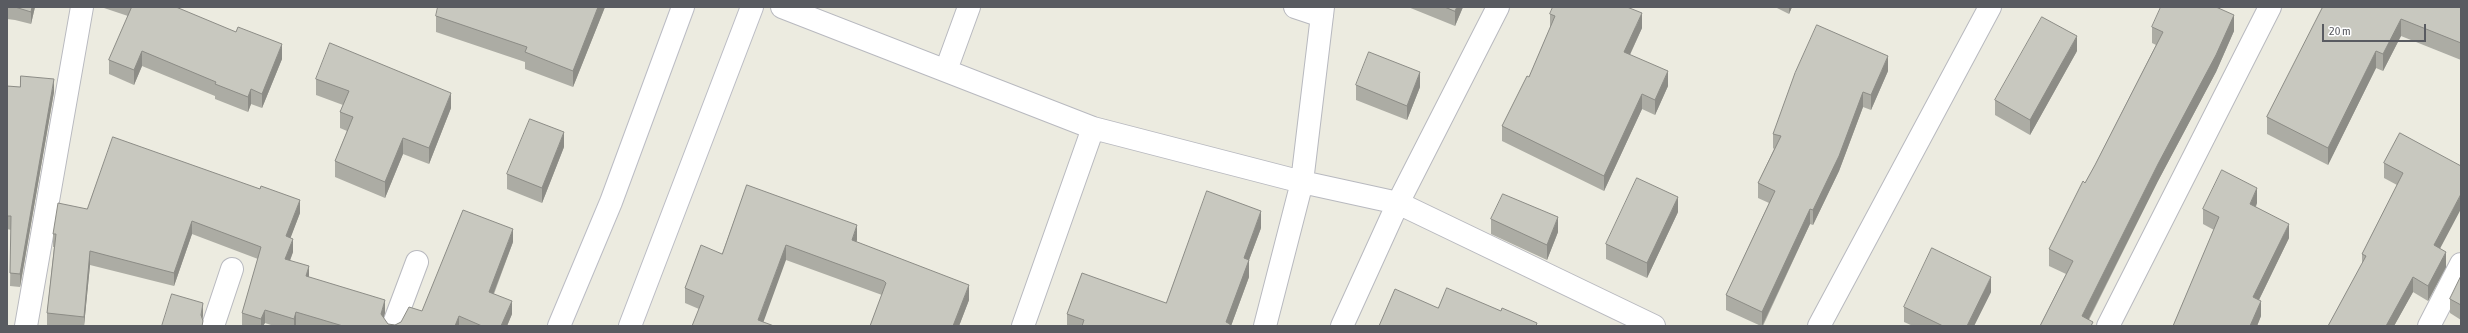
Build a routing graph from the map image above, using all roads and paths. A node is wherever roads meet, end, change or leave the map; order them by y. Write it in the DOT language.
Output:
graph roads {
  1 [pos="82,7"];
  2 [pos="683,7"];
  3 [pos="752,7"];
  4 [pos="782,7"];
  5 [pos="969,7"];
  6 [pos="1295,7"];
  7 [pos="1498,7"];
  8 [pos="1990,7"];
  9 [pos="2270,7"];
  10 [pos="1322,12"];
  11 [pos="946,70"];
  12 [pos="1093,128"];
  13 [pos="1302,182"];
  14 [pos="1398,203"];
  15 [pos="417,262"];
  16 [pos="2461,264"];
  17 [pos="232,268"];
  18 [pos="26,326"];
  19 [pos="213,326"];
  20 [pos="393,326"];
  21 [pos="560,326"];
  22 [pos="630,326"];
  23 [pos="1023,326"];
  24 [pos="1266,326"];
  25 [pos="1342,326"];
  26 [pos="1654,326"];
  27 [pos="1819,326"];
  28 [pos="2108,326"];
  29 [pos="2429,326"];
  1 -- 18 [label="street"];
  2 -- 21 [label="street"];
  3 -- 22 [label="street"];
  4 -- 11 [label="street"];
  5 -- 11 [label="street"];
  6 -- 10 [label="street"];
  7 -- 14 [label="street"];
  8 -- 27 [label="street"];
  9 -- 28 [label="street"];
  10 -- 13 [label="street"];
  11 -- 12 [label="street"];
  12 -- 13 [label="street"];
  12 -- 23 [label="street"];
  13 -- 14 [label="street"];
  13 -- 24 [label="street"];
  14 -- 25 [label="street"];
  14 -- 26 [label="street"];
  15 -- 20 [label="street"];
  16 -- 29 [label="street"];
  17 -- 19 [label="street"];
}
